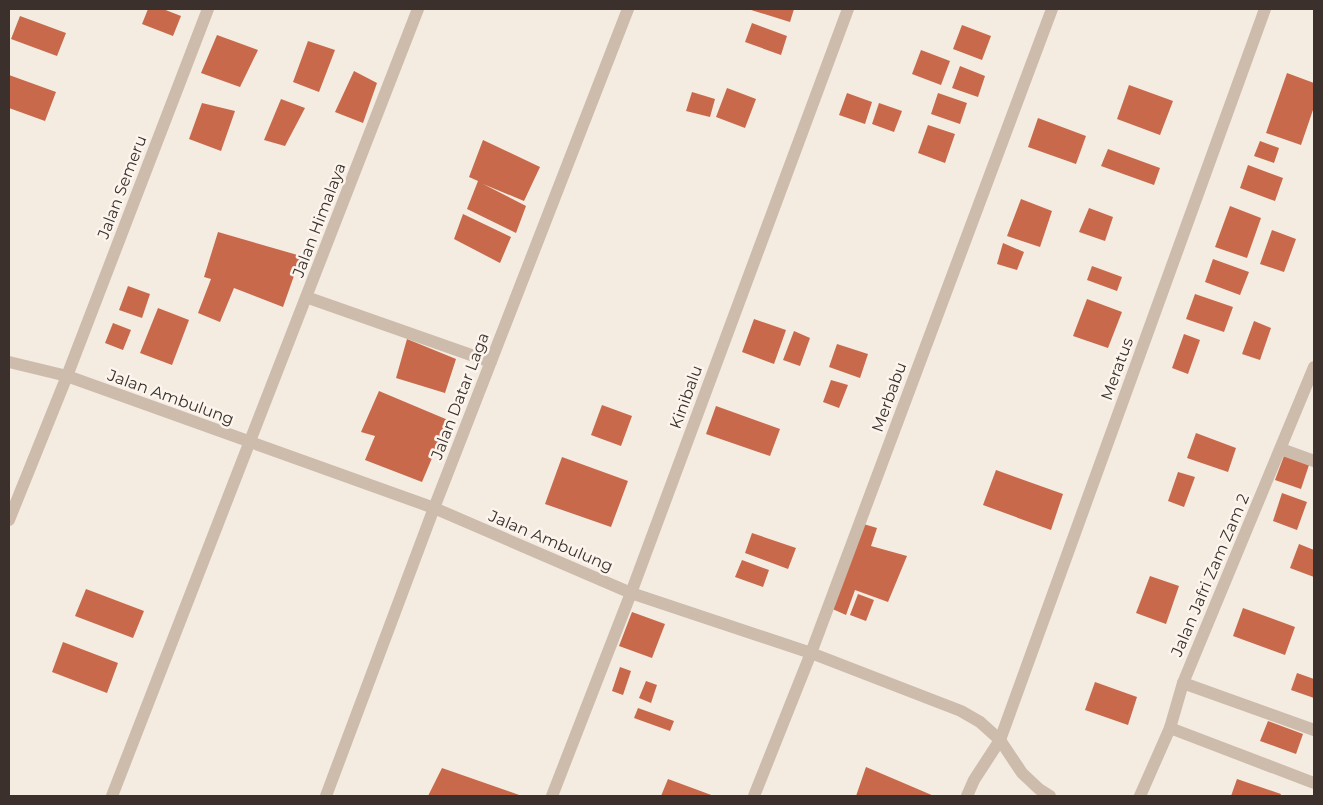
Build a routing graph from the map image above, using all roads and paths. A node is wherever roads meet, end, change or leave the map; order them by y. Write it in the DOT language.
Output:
graph roads {
  1 [pos="208,9"];
  2 [pos="418,9"];
  3 [pos="628,9"];
  4 [pos="848,9"];
  5 [pos="1052,9"];
  6 [pos="1265,9"];
  7 [pos="306,297"];
  8 [pos="9,362"];
  9 [pos="491,362"];
  10 [pos="1314,368"];
  11 [pos="67,376"];
  12 [pos="250,443"];
  13 [pos="1281,449"];
  14 [pos="1314,461"];
  15 [pos="434,508"];
  16 [pos="9,520"];
  17 [pos="631,593"];
  18 [pos="811,653"];
  19 [pos="1183,683"];
  20 [pos="1170,728"];
  21 [pos="1314,730"];
  22 [pos="1000,740"];
  23 [pos="1314,783"];
  24 [pos="112,796"];
  25 [pos="326,796"];
  26 [pos="552,796"];
  27 [pos="754,796"];
  28 [pos="967,796"];
  29 [pos="1050,796"];
  30 [pos="1140,796"];
  1 -- 11 [label="street, Jalan Semeru"];
  2 -- 7 [label="street, Jalan Himalaya"];
  3 -- 9 [label="street, Jalan Datar Laga"];
  4 -- 17 [label="street, Kinibalu"];
  5 -- 18 [label="street, Merbabu"];
  6 -- 22 [label="street, Meratus"];
  7 -- 9 [label="street"];
  7 -- 12 [label="street, Jalan Himalaya"];
  8 -- 11 [label="street, Jalan Ambulung"];
  9 -- 15 [label="street, Jalan Datar Laga"];
  10 -- 13 [label="street, Jalan Jafri Zam Zam 2"];
  11 -- 12 [label="street, Jalan Ambulung"];
  11 -- 16 [label="street, Jalan Semeru"];
  12 -- 15 [label="street, Jalan Ambulung"];
  12 -- 24 [label="street, Jalan Himalaya"];
  13 -- 14 [label="street"];
  13 -- 19 [label="street, Jalan Jafri Zam Zam 2"];
  15 -- 17 [label="street, Jalan Ambulung"];
  15 -- 25 [label="street, Jalan Datar Laga"];
  17 -- 18 [label="street, Jalan Ambulung"];
  17 -- 26 [label="street, Kinibalu"];
  18 -- 22 [label="street, Jalan Ambulung"];
  18 -- 27 [label="street, Merbabu"];
  19 -- 20 [label="street, Jalan Jafri Zam Zam 2"];
  19 -- 21 [label="street"];
  20 -- 23 [label="street"];
  20 -- 30 [label="street, Jalan Jafri Zam Zam 2"];
  22 -- 28 [label="street, Meratus"];
  22 -- 29 [label="street, Jalan Ambulung"];
}
